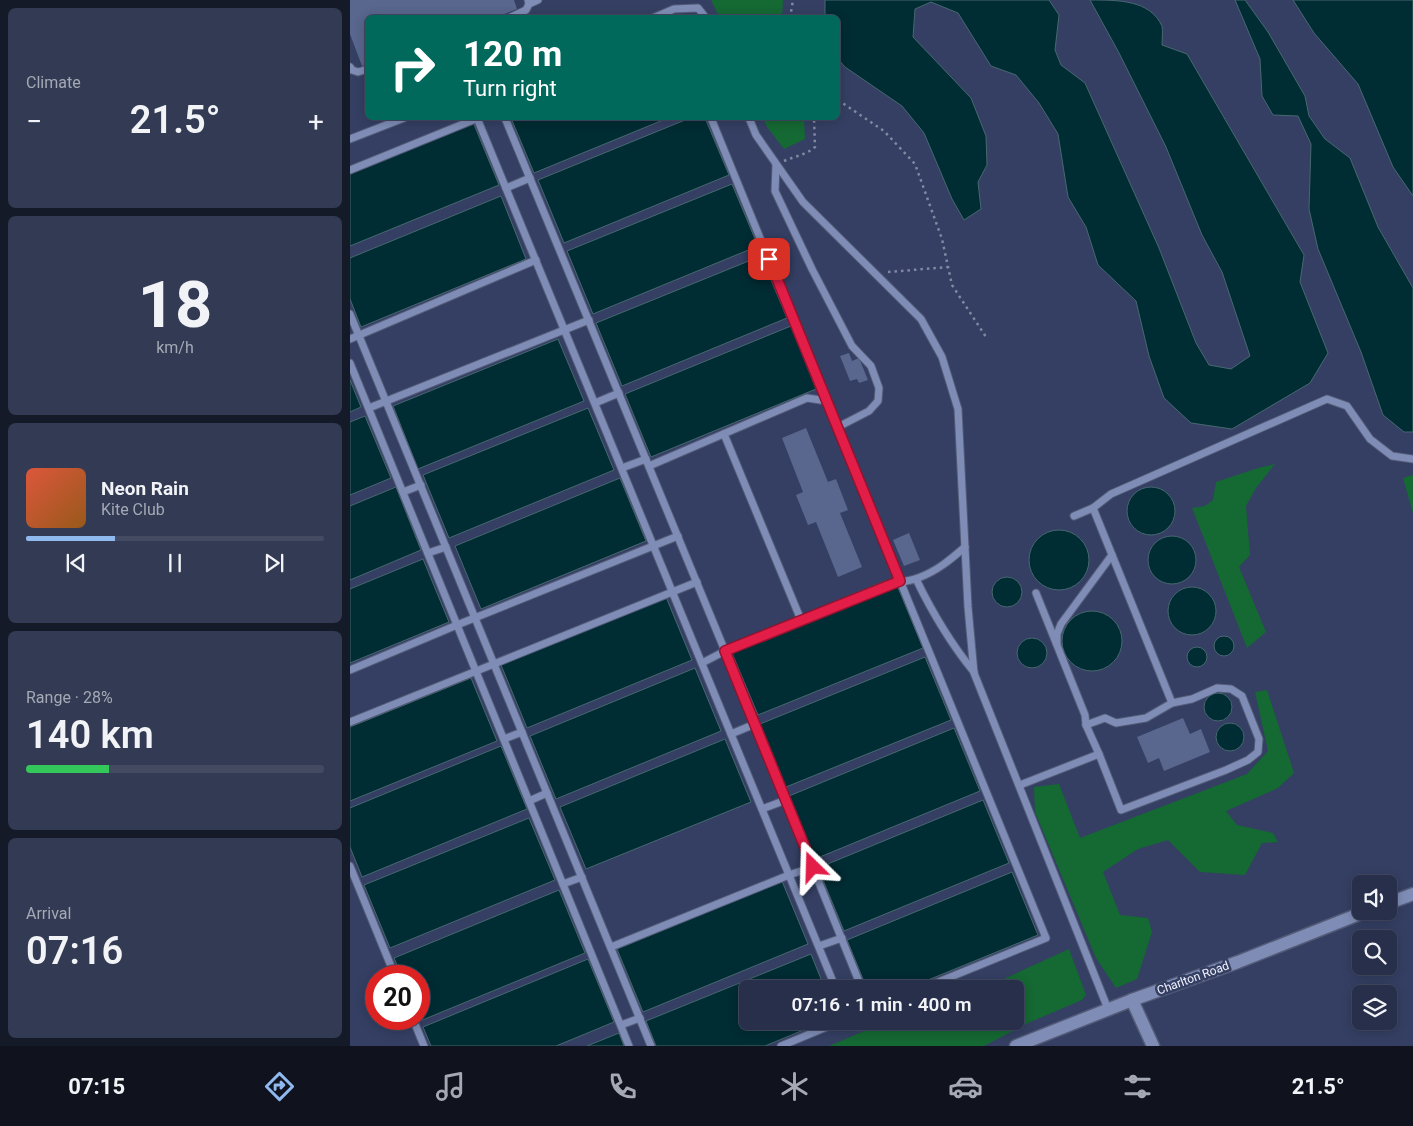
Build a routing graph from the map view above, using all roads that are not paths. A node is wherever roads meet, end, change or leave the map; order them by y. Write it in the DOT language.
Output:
graph roads {
  1 [pos="538,0"];
  2 [pos="528,2"];
  3 [pos="515,15"];
  4 [pos="660,15"];
  5 [pos="704,15"];
  6 [pos="350,67"];
  7 [pos="365,70"];
  8 [pos="399,120"];
  9 [pos="473,120"];
  10 [pos="479,120"];
  11 [pos="506,120"];
  12 [pos="712,120"];
  13 [pos="750,120"];
  14 [pos="350,139"];
  15 [pos="776,164"];
  16 [pos="350,170"];
  17 [pos="530,178"];
  18 [pos="506,188"];
  19 [pos="536,260"];
  20 [pos="350,314"];
  21 [pos="588,320"];
  22 [pos="565,330"];
  23 [pos="359,335"];
  24 [pos="350,339"];
  25 [pos="350,363"];
  26 [pos="619,393"];
  27 [pos="386,401"];
  28 [pos="827,401"];
  29 [pos="595,403"];
  30 [pos="369,408"];
  31 [pos="838,428"];
  32 [pos="724,434"];
  33 [pos="646,459"];
  34 [pos="1413,459"];
  35 [pos="649,466"];
  36 [pos="622,468"];
  37 [pos="420,485"];
  38 [pos="403,492"];
  39 [pos="1093,508"];
  40 [pos="1074,516"];
  41 [pos="678,536"];
  42 [pos="654,546"];
  43 [pos="446,547"];
  44 [pos="965,547"];
  45 [pos="428,553"];
  46 [pos="1112,556"];
  47 [pos="916,579"];
  48 [pos="900,581"];
  49 [pos="696,582"];
  50 [pos="672,590"];
  51 [pos="1036,593"];
  52 [pos="475,618"];
  53 [pos="800,620"];
  54 [pos="457,625"];
  55 [pos="1057,647"];
  56 [pos="725,651"];
  57 [pos="702,663"];
  58 [pos="494,664"];
  59 [pos="350,670"];
  60 [pos="476,671"];
  61 [pos="974,673"];
  62 [pos="1172,703"];
  63 [pos="350,722"];
  64 [pos="755,724"];
  65 [pos="1086,726"];
  66 [pos="522,732"];
  67 [pos="731,734"];
  68 [pos="504,739"];
  69 [pos="1099,754"];
  70 [pos="1020,785"];
  71 [pos="547,794"];
  72 [pos="786,800"];
  73 [pos="529,801"];
  74 [pos="762,809"];
  75 [pos="813,867"];
  76 [pos="351,871"];
  77 [pos="789,875"];
  78 [pos="582,877"];
  79 [pos="563,884"];
  80 [pos="1413,894"];
  81 [pos="1397,900"];
  82 [pos="1352,917"];
  83 [pos="842,938"];
  84 [pos="819,946"];
  85 [pos="611,947"];
  86 [pos="390,965"];
  87 [pos="832,980"];
  88 [pos="858,980"];
  89 [pos="943,980"];
  90 [pos="1132,1000"];
  91 [pos="1108,1009"];
  92 [pos="640,1018"];
  93 [pos="621,1025"];
  94 [pos="417,1030"];
  95 [pos="819,1030"];
  96 [pos="424,1046"];
  97 [pos="629,1046"];
  98 [pos="651,1046"];
  99 [pos="781,1046"];
  100 [pos="1003,1046"];
  101 [pos="1018,1046"];
  102 [pos="1153,1046"];
  1 -- 2 [label="lane"];
  2 -- 3 [label="lane"];
  4 -- 5 [label="lane"];
  6 -- 7 [label="lane"];
  8 -- 14 [label="lane"];
  9 -- 16 [label="lane"];
  10 -- 18 [label="lane"];
  11 -- 17 [label="lane"];
  12 -- 28 [label="lane"];
  13 -- 15 [label="lane"];
  15 -- 31 [label="lane"];
  15 -- 44 [label="lane"];
  17 -- 18 [label="lane"];
  17 -- 21 [label="lane"];
  18 -- 19 [label="lane"];
  19 -- 22 [label="lane"];
  19 -- 23 [label="lane"];
  20 -- 23 [label="lane"];
  21 -- 22 [label="lane"];
  21 -- 26 [label="lane"];
  22 -- 27 [label="lane"];
  22 -- 29 [label="lane"];
  23 -- 24 [label="lane"];
  23 -- 27 [label="lane"];
  25 -- 30 [label="lane"];
  26 -- 29 [label="lane"];
  26 -- 33 [label="lane"];
  27 -- 30 [label="lane"];
  27 -- 37 [label="lane"];
  28 -- 31 [label="lane"];
  28 -- 32 [label="lane"];
  29 -- 36 [label="lane"];
  30 -- 38 [label="lane"];
  31 -- 48 [label="lane"];
  32 -- 35 [label="lane"];
  32 -- 53 [label="lane"];
  33 -- 35 [label="lane"];
  33 -- 36 [label="lane"];
  34 -- 39 [label="lane"];
  35 -- 41 [label="lane"];
  36 -- 42 [label="lane"];
  37 -- 38 [label="lane"];
  37 -- 43 [label="lane"];
  38 -- 45 [label="lane"];
  39 -- 40 [label="lane"];
  39 -- 46 [label="lane"];
  41 -- 42 [label="lane"];
  41 -- 49 [label="lane"];
  42 -- 50 [label="lane"];
  42 -- 52 [label="lane"];
  43 -- 45 [label="lane"];
  43 -- 52 [label="lane"];
  44 -- 47 [label="lane"];
  44 -- 61 [label="lane"];
  45 -- 54 [label="lane"];
  46 -- 55 [label="lane"];
  46 -- 62 [label="lane"];
  47 -- 48 [label="lane"];
  47 -- 61 [label="lane"];
  48 -- 53 [label="lane"];
  48 -- 89 [label="lane"];
  49 -- 50 [label="lane"];
  49 -- 56 [label="lane"];
  50 -- 57 [label="lane"];
  50 -- 58 [label="lane"];
  51 -- 55 [label="lane"];
  52 -- 54 [label="lane"];
  52 -- 58 [label="lane"];
  53 -- 56 [label="lane"];
  54 -- 59 [label="lane"];
  54 -- 60 [label="lane"];
  55 -- 65 [label="lane"];
  56 -- 57 [label="lane"];
  56 -- 64 [label="lane"];
  57 -- 67 [label="lane"];
  58 -- 60 [label="lane"];
  58 -- 66 [label="lane"];
  60 -- 63 [label="lane"];
  60 -- 68 [label="lane"];
  61 -- 70 [label="lane"];
  62 -- 65 [label="lane"];
  62 -- 69 [label="lane"];
  64 -- 67 [label="lane"];
  64 -- 72 [label="lane"];
  65 -- 69 [label="lane"];
  66 -- 68 [label="lane"];
  66 -- 71 [label="lane"];
  67 -- 74 [label="lane"];
  68 -- 73 [label="lane"];
  69 -- 70 [label="lane"];
  70 -- 91 [label="lane"];
  71 -- 73 [label="lane"];
  71 -- 78 [label="lane"];
  72 -- 74 [label="lane"];
  72 -- 75 [label="lane"];
  73 -- 79 [label="lane"];
  74 -- 77 [label="lane"];
  75 -- 77 [label="lane"];
  75 -- 83 [label="lane"];
  76 -- 86 [label="lane"];
  77 -- 84 [label="lane"];
  77 -- 85 [label="lane"];
  78 -- 79 [label="lane"];
  78 -- 85 [label="lane"];
  79 -- 93 [label="lane"];
  80 -- 81 [label="street"];
  82 -- 90 [label="street, Charlton Road"];
  83 -- 84 [label="lane"];
  83 -- 88 [label="lane"];
  84 -- 87 [label="lane"];
  85 -- 92 [label="lane"];
  90 -- 91 [label="street, Charlton Road"];
  90 -- 102 [label="street"];
  91 -- 101 [label="street, Charlton Road"];
  92 -- 93 [label="lane"];
  92 -- 98 [label="lane"];
  93 -- 97 [label="lane"];
  94 -- 96 [label="lane"];
  95 -- 99 [label="lane"];
  100 -- 101 [label="street, Charlton Road"];
}
